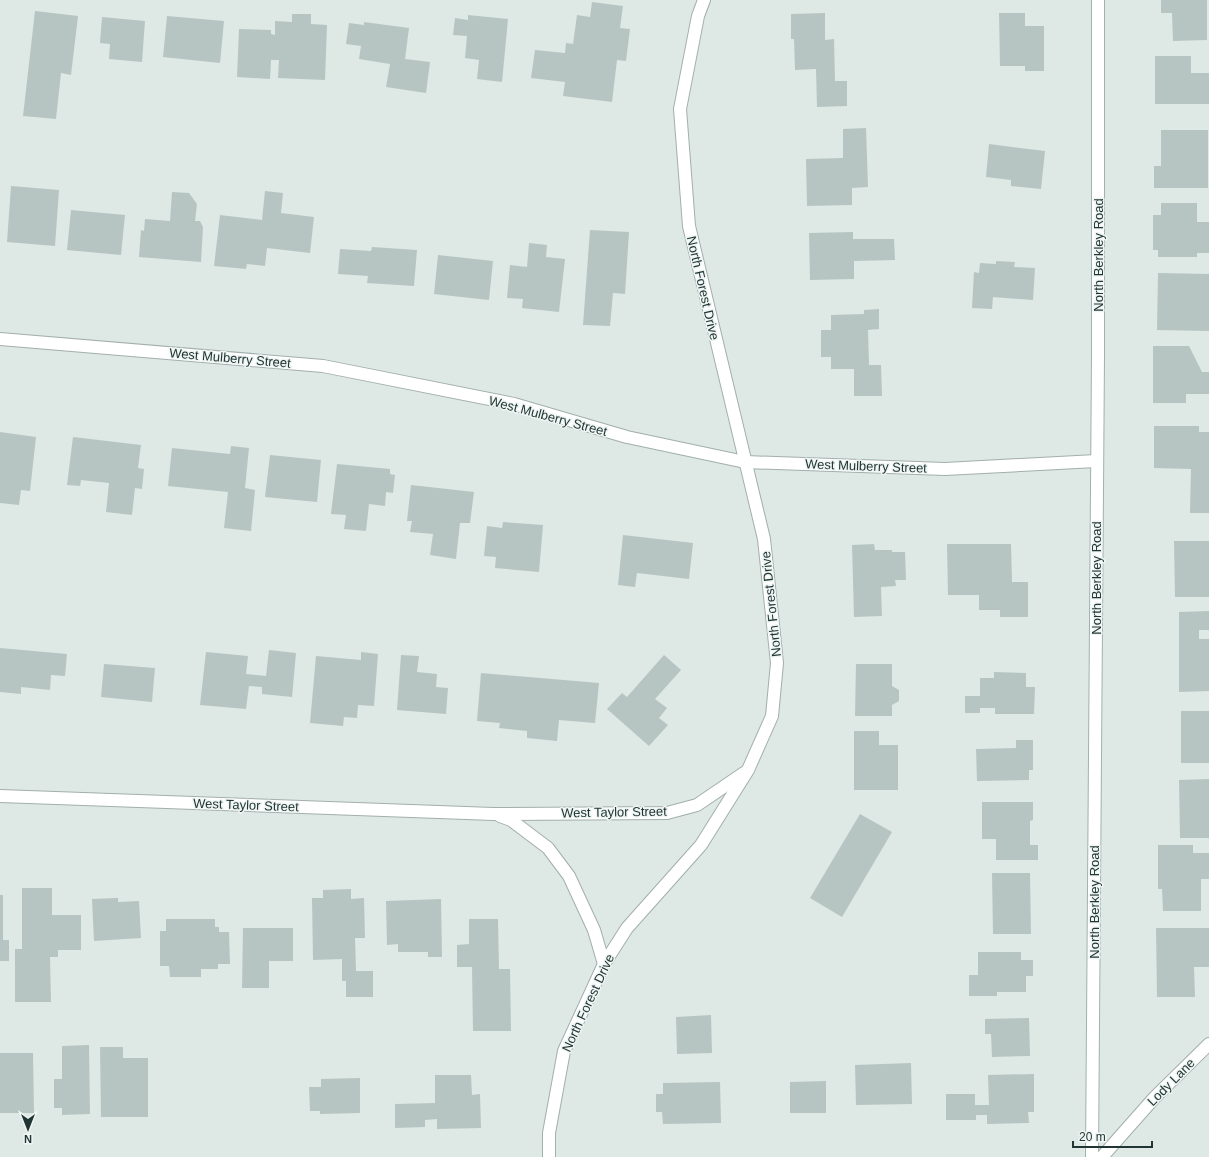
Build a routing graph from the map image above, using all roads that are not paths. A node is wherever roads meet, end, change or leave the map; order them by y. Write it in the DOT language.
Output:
graph roads {
  1 [pos="1098,0"];
  2 [pos="703,1"];
  3 [pos="0,339"];
  4 [pos="1096,460"];
  5 [pos="745,462"];
  6 [pos="748,770"];
  7 [pos="0,796"];
  8 [pos="493,814"];
  9 [pos="604,964"];
  10 [pos="1209,1044"];
  11 [pos="549,1157"];
  12 [pos="1092,1157"];
  13 [pos="1102,1157"];
  1 -- 4 [label="street, North Berkley Road"];
  2 -- 5 [label="street, North Forest Drive"];
  3 -- 5 [label="street, West Mulberry Street"];
  4 -- 5 [label="street, West Mulberry Street"];
  4 -- 12 [label="street, North Berkley Road"];
  5 -- 6 [label="street, North Forest Drive"];
  6 -- 8 [label="street, West Taylor Street"];
  6 -- 9 [label="street, North Forest Drive"];
  7 -- 8 [label="street, West Taylor Street"];
  8 -- 9 [label="street, West Taylor Street"];
  9 -- 11 [label="street, North Forest Drive"];
  10 -- 13 [label="street, Lody Lane"];
}
